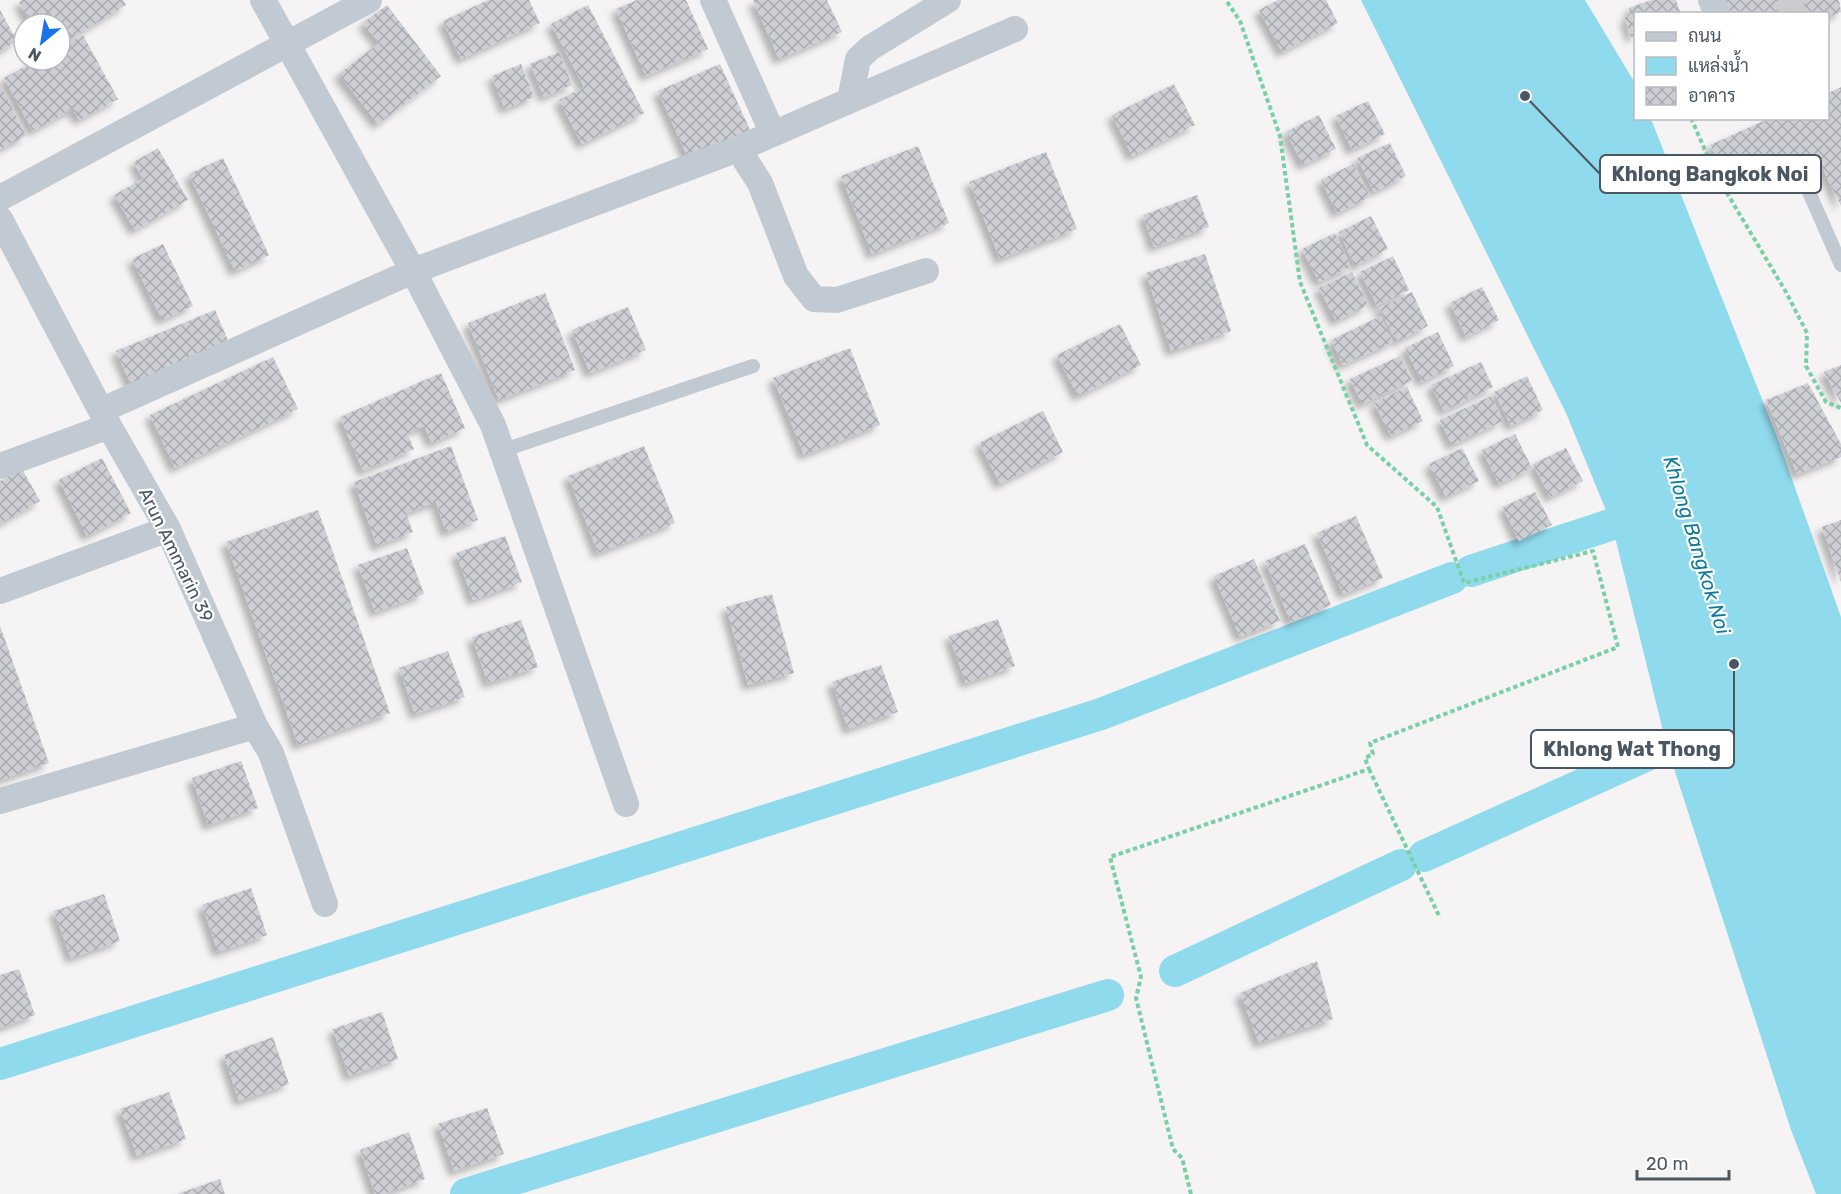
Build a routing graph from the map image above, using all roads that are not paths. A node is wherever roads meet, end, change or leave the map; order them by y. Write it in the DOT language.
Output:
graph roads {
  1 [pos="264,0"];
  2 [pos="369,0"];
  3 [pos="713,0"];
  4 [pos="948,0"];
  5 [pos="1015,29"];
  6 [pos="287,45"];
  7 [pos="850,100"];
  8 [pos="773,134"];
  9 [pos="738,149"];
  10 [pos="1805,183"];
  11 [pos="0,198"];
  12 [pos="0,219"];
  13 [pos="1841,264"];
  14 [pos="412,271"];
  15 [pos="926,271"];
  16 [pos="753,366"];
  17 [pos="106,418"];
  18 [pos="501,452"];
  19 [pos="0,466"];
  20 [pos="168,529"];
  21 [pos="0,591"];
  22 [pos="255,726"];
  23 [pos="0,801"];
  24 [pos="626,804"];
  25 [pos="325,904"];
  1 -- 6 [label="street"];
  2 -- 6 [label="street"];
  3 -- 8 [label="street"];
  4 -- 7 [label="street"];
  5 -- 7 [label="street"];
  6 -- 11 [label="street"];
  6 -- 14 [label="street"];
  7 -- 8 [label="street"];
  8 -- 9 [label="street"];
  9 -- 14 [label="street"];
  9 -- 15 [label="street"];
  10 -- 13 [label="lane"];
  12 -- 17 [label="street, Arun Ammarin 39"];
  14 -- 17 [label="street"];
  14 -- 18 [label="street"];
  16 -- 18 [label="lane"];
  17 -- 19 [label="street"];
  17 -- 20 [label="street, Arun Ammarin 39"];
  18 -- 24 [label="street"];
  20 -- 21 [label="street"];
  20 -- 22 [label="street, Arun Ammarin 39"];
  22 -- 23 [label="street"];
  22 -- 25 [label="street, Arun Ammarin 39"];
}
